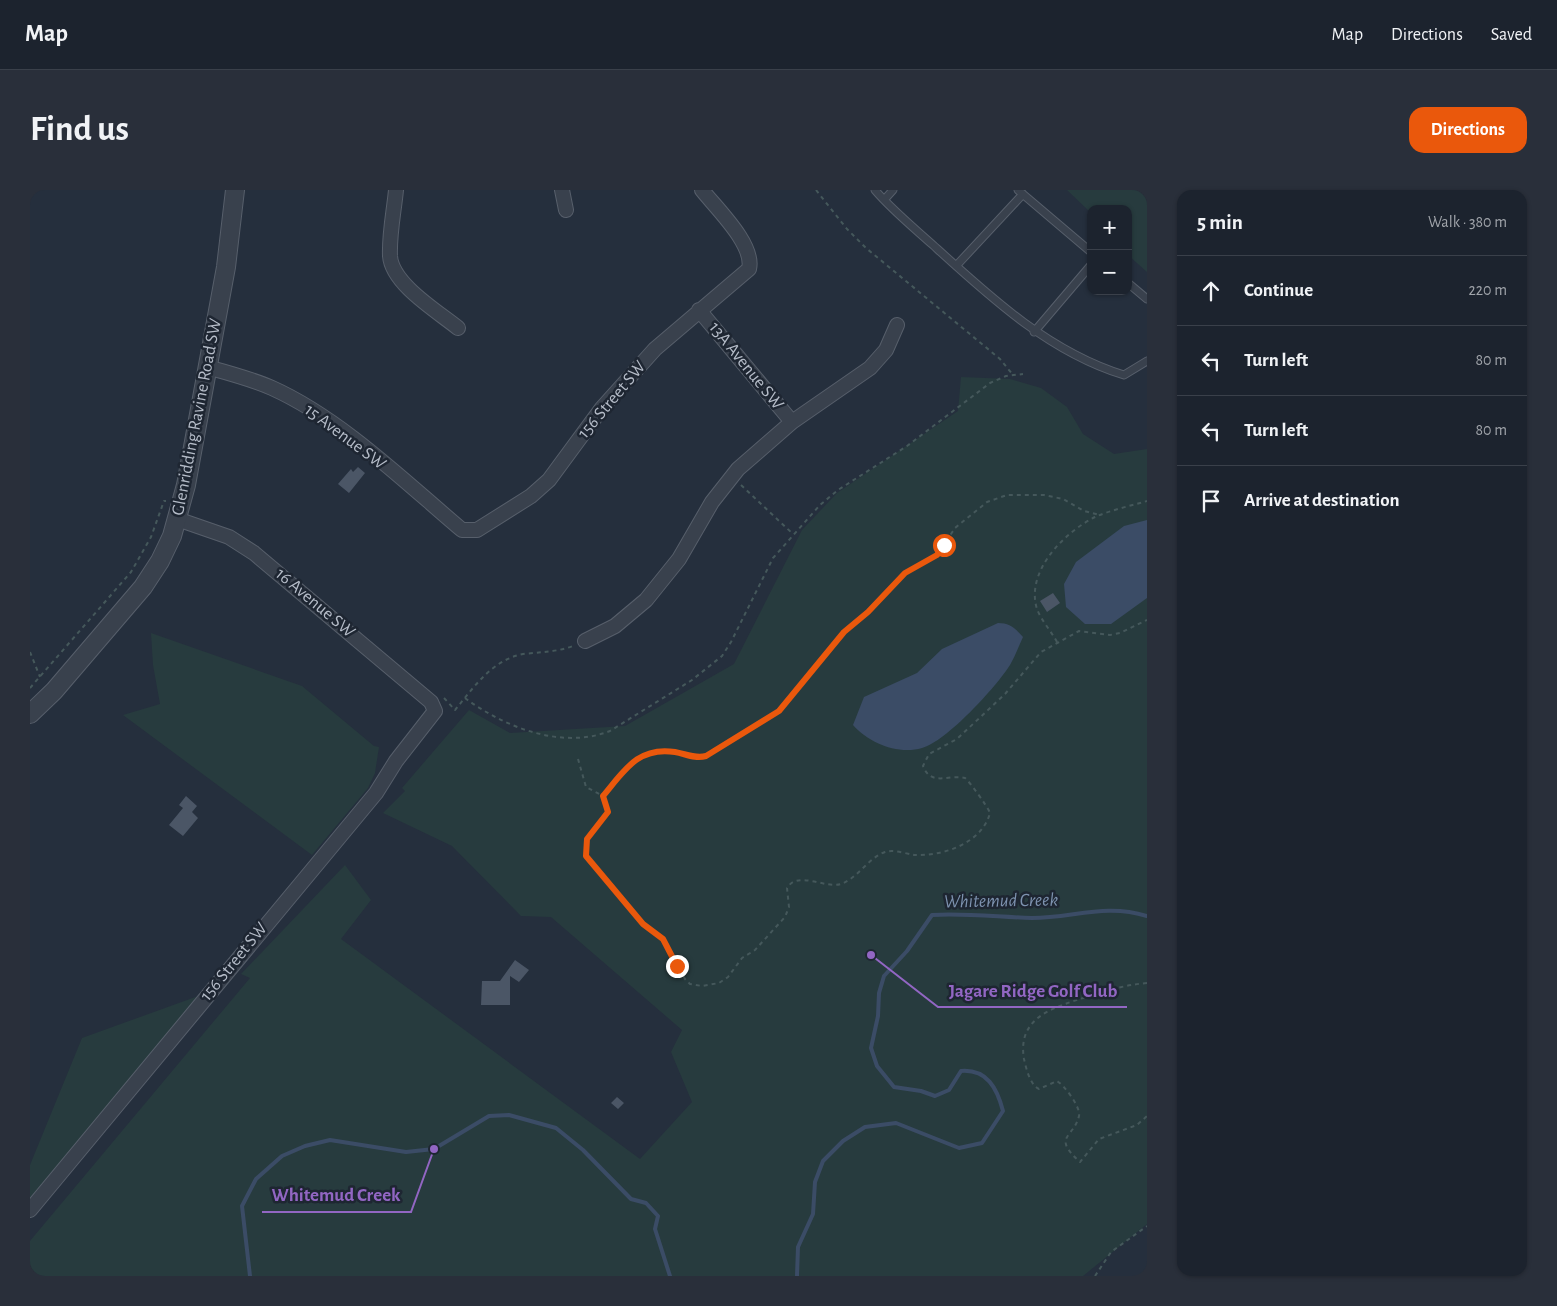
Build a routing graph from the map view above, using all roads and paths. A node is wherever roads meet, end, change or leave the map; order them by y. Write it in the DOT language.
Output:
graph roads {
  1 [pos="235,190"];
  2 [pos="396,190"];
  3 [pos="562,190"];
  4 [pos="702,190"];
  5 [pos="816,190"];
  6 [pos="874,190"];
  7 [pos="893,190"];
  8 [pos="1021,192"];
  9 [pos="884,200"];
  10 [pos="566,210"];
  11 [pos="1089,250"];
  12 [pos="956,266"];
  13 [pos="1087,269"];
  14 [pos="1132,286"];
  15 [pos="1147,299"];
  16 [pos="700,310"];
  17 [pos="897,325"];
  18 [pos="458,328"];
  19 [pos="1034,332"];
  20 [pos="1147,361"];
  21 [pos="207,367"];
  22 [pos="1023,374"];
  23 [pos="1013,375"];
  24 [pos="792,422"];
  25 [pos="732,477"];
  26 [pos="164,501"];
  27 [pos="1147,501"];
  28 [pos="1100,515"];
  29 [pos="178,519"];
  30 [pos="469,531"];
  31 [pos="793,534"];
  32 [pos="1147,620"];
  33 [pos="585,641"];
  34 [pos="1057,642"];
  35 [pos="30,652"];
  36 [pos="40,677"];
  37 [pos="30,688"];
  38 [pos="437,692"];
  39 [pos="465,698"];
  40 [pos="435,711"];
  41 [pos="30,714"];
  42 [pos="578,759"];
  43 [pos="603,796"];
  44 [pos="1147,983"];
  45 [pos="1147,1116"];
  46 [pos="30,1210"];
  47 [pos="1147,1226"];
  48 [pos="1095,1276"];
  1 -- 21 [label="street, Glenridding Ravine Road SW"];
  2 -- 18 [label="street"];
  3 -- 10 [label="street"];
  4 -- 16 [label="street, 156 Street SW"];
  5 -- 23 [label="path"];
  6 -- 9 [label="lane"];
  7 -- 9 [label="lane"];
  8 -- 11 [label="lane"];
  8 -- 12 [label="lane"];
  9 -- 12 [label="lane"];
  12 -- 19 [label="lane"];
  13 -- 19 [label="lane"];
  14 -- 15 [label="lane"];
  16 -- 24 [label="street, 13A Avenue SW"];
  16 -- 30 [label="street, 156 Street SW"];
  17 -- 24 [label="street"];
  19 -- 20 [label="lane"];
  21 -- 29 [label="street, Glenridding Ravine Road SW"];
  21 -- 30 [label="street, 15 Avenue SW"];
  22 -- 23 [label="path"];
  23 -- 31 [label="path"];
  24 -- 25 [label="street"];
  25 -- 31 [label="path"];
  25 -- 33 [label="street"];
  26 -- 36 [label="path"];
  27 -- 28 [label="path"];
  28 -- 34 [label="path"];
  28 -- 43 [label="path"];
  29 -- 40 [label="street, 16 Avenue SW"];
  29 -- 41 [label="street, Glenridding Ravine Road SW"];
  31 -- 39 [label="path"];
  32 -- 34 [label="path"];
  33 -- 39 [label="path"];
  34 -- 43 [label="path"];
  35 -- 36 [label="path"];
  36 -- 37 [label="path"];
  38 -- 39 [label="path"];
  40 -- 46 [label="street, 156 Street SW"];
  42 -- 43 [label="path"];
  44 -- 45 [label="path"];
  47 -- 48 [label="path"];
}
